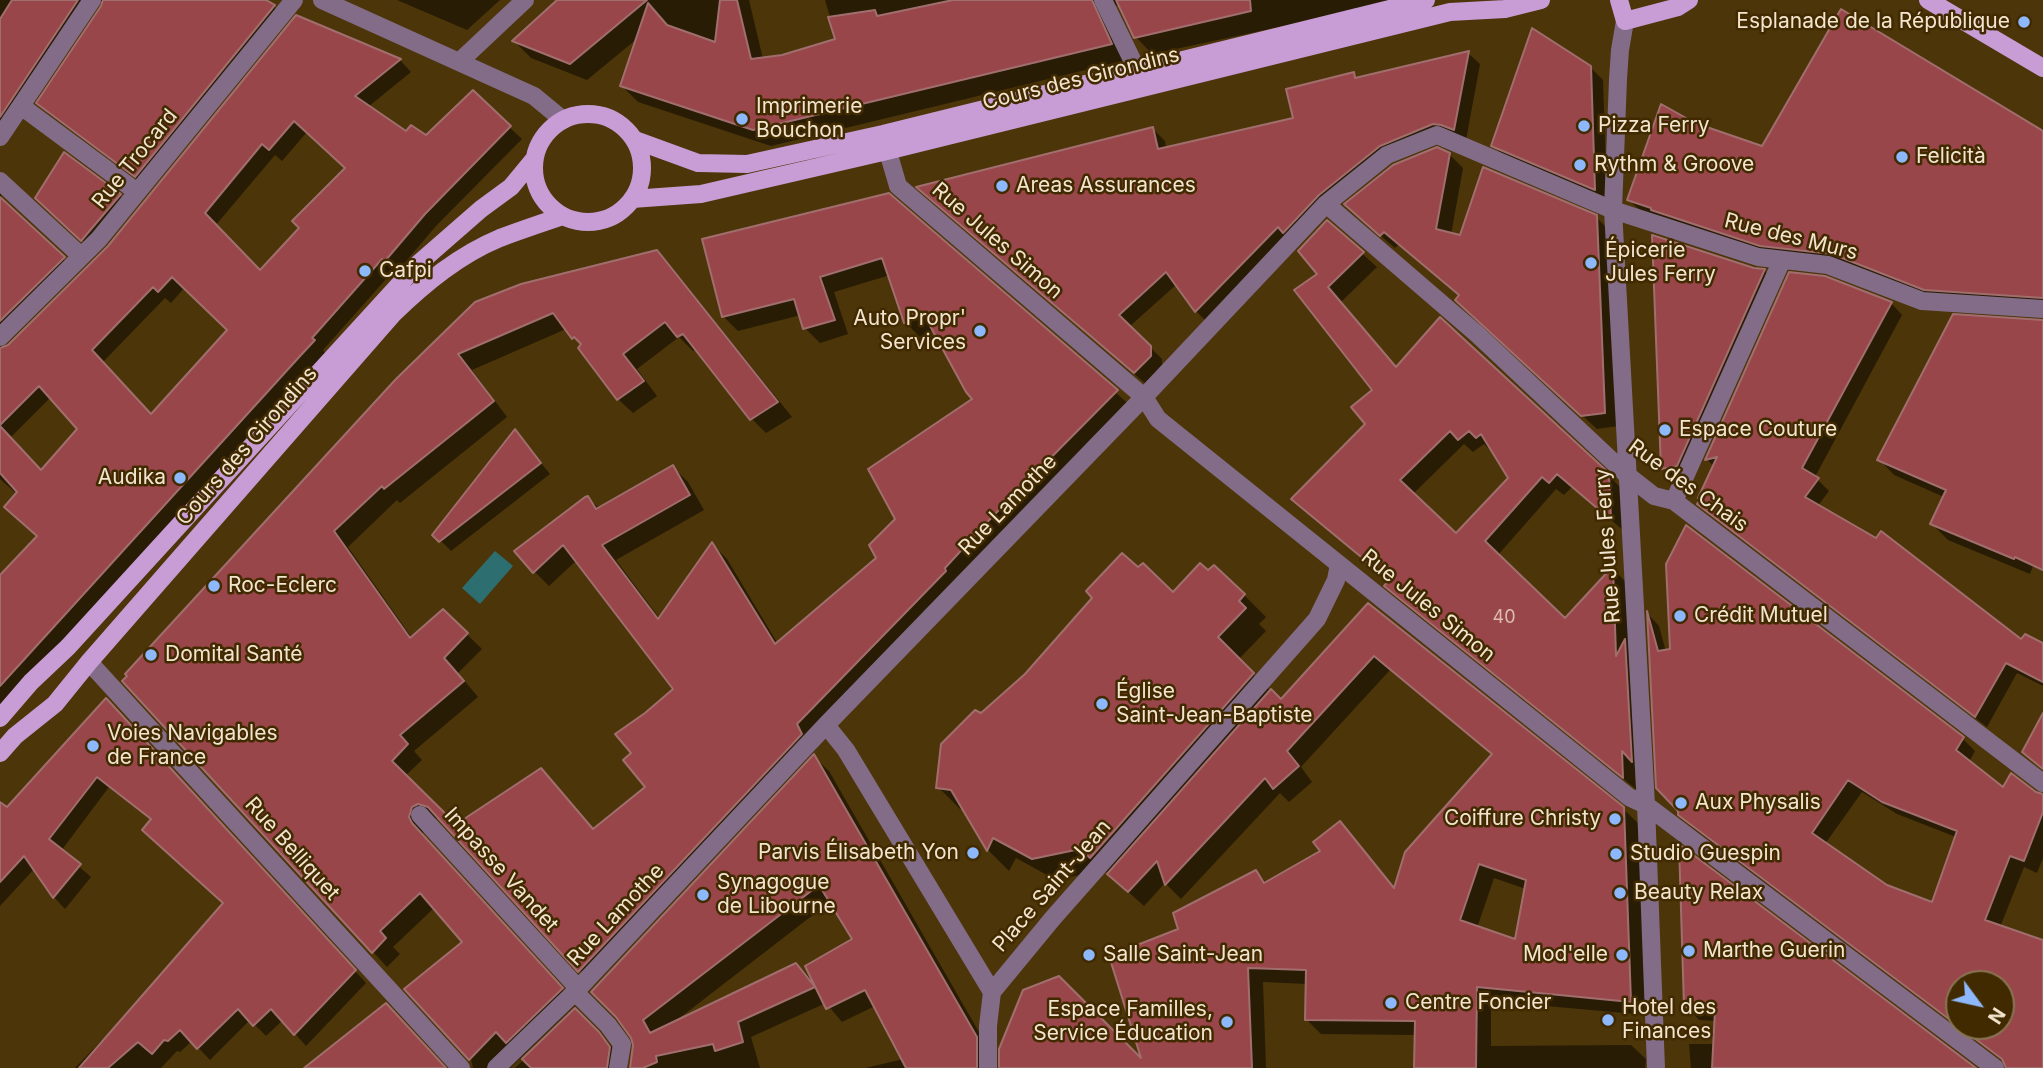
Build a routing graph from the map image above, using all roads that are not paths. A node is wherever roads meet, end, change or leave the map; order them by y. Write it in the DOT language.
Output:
graph roads {
  1 [pos="92,0"];
  2 [pos="294,0"];
  3 [pos="322,0"];
  4 [pos="525,0"];
  5 [pos="1103,0"];
  6 [pos="1426,0"];
  7 [pos="1541,0"];
  8 [pos="1619,0"];
  9 [pos="1689,0"];
  10 [pos="1928,0"];
  11 [pos="1625,21"];
  12 [pos="459,62"];
  13 [pos="2043,68"];
  14 [pos="1138,72"];
  15 [pos="21,106"];
  16 [pos="563,120"];
  17 [pos="0,137"];
  18 [pos="635,140"];
  19 [pos="885,143"];
  20 [pos="535,158"];
  21 [pos="0,181"];
  22 [pos="137,192"];
  23 [pos="632,199"];
  24 [pos="1326,204"];
  25 [pos="1613,210"];
  26 [pos="563,216"];
  27 [pos="81,256"];
  28 [pos="1782,260"];
  29 [pos="2043,309"];
  30 [pos="0,337"];
  31 [pos="1144,397"];
  32 [pos="1626,474"];
  33 [pos="1674,501"];
  34 [pos="1339,564"];
  35 [pos="89,662"];
  36 [pos="0,718"];
  37 [pos="826,724"];
  38 [pos="0,752"];
  39 [pos="2043,783"];
  40 [pos="1646,805"];
  41 [pos="420,815"];
  42 [pos="576,990"];
  43 [pos="992,992"];
  44 [pos="461,1068"];
  45 [pos="496,1068"];
  46 [pos="618,1068"];
  47 [pos="988,1068"];
  48 [pos="1656,1068"];
  49 [pos="1995,1068"];
  1 -- 15 [label="street"];
  2 -- 22 [label="street, Rue Trocard"];
  3 -- 12 [label="street"];
  4 -- 12 [label="street"];
  5 -- 14 [label="street"];
  6 -- 14 [label="main road, Cours des Girondins"];
  7 -- 19 [label="main road, Cours des Girondins"];
  8 -- 11 [label="main road"];
  9 -- 11 [label="main road"];
  10 -- 13 [label="main road"];
  11 -- 25 [label="street, Rue Jules Ferry"];
  12 -- 16 [label="street"];
  14 -- 19 [label="main road, Cours des Girondins"];
  15 -- 17 [label="street"];
  15 -- 22 [label="street"];
  16 -- 18 [label="main road, Cours des Girondins"];
  16 -- 20 [label="main road, Cours des Girondins"];
  18 -- 19 [label="main road, Cours des Girondins"];
  18 -- 23 [label="main road"];
  19 -- 23 [label="main road, Cours des Girondins"];
  19 -- 31 [label="street, Rue Jules Simon"];
  20 -- 26 [label="main road"];
  20 -- 36 [label="main road, Cours des Girondins"];
  21 -- 27 [label="street"];
  22 -- 27 [label="street, Rue Trocard"];
  23 -- 26 [label="main road, Cours des Girondins"];
  24 -- 25 [label="street, Rue Lamothe"];
  24 -- 31 [label="street, Rue Lamothe"];
  24 -- 32 [label="street, Rue des Chais"];
  25 -- 28 [label="street, Rue des Murs"];
  25 -- 32 [label="street, Rue Jules Ferry"];
  26 -- 35 [label="main road, Cours des Girondins"];
  27 -- 30 [label="street, Rue Trocard"];
  28 -- 29 [label="street, Rue des Murs"];
  28 -- 33 [label="street"];
  31 -- 34 [label="street, Rue Jules Simon"];
  31 -- 37 [label="street, Rue Lamothe"];
  32 -- 33 [label="street, Rue des Chais"];
  32 -- 40 [label="street, Rue Jules Ferry"];
  33 -- 39 [label="street, Rue des Chais"];
  34 -- 40 [label="street, Rue Jules Simon"];
  34 -- 43 [label="street, Place Saint-Jean"];
  35 -- 38 [label="main road, Cours des Girondins"];
  35 -- 44 [label="street, Rue Belliquet"];
  37 -- 42 [label="street, Rue Lamothe"];
  37 -- 43 [label="street, Place Saint-Jean"];
  40 -- 48 [label="street, Rue Jules Ferry"];
  40 -- 49 [label="street, Rue Jules Simon"];
  41 -- 42 [label="street, Impasse Vandet"];
  42 -- 45 [label="street, Rue Lamothe"];
  42 -- 46 [label="street, Impasse Vandet"];
  43 -- 47 [label="street"];
}
